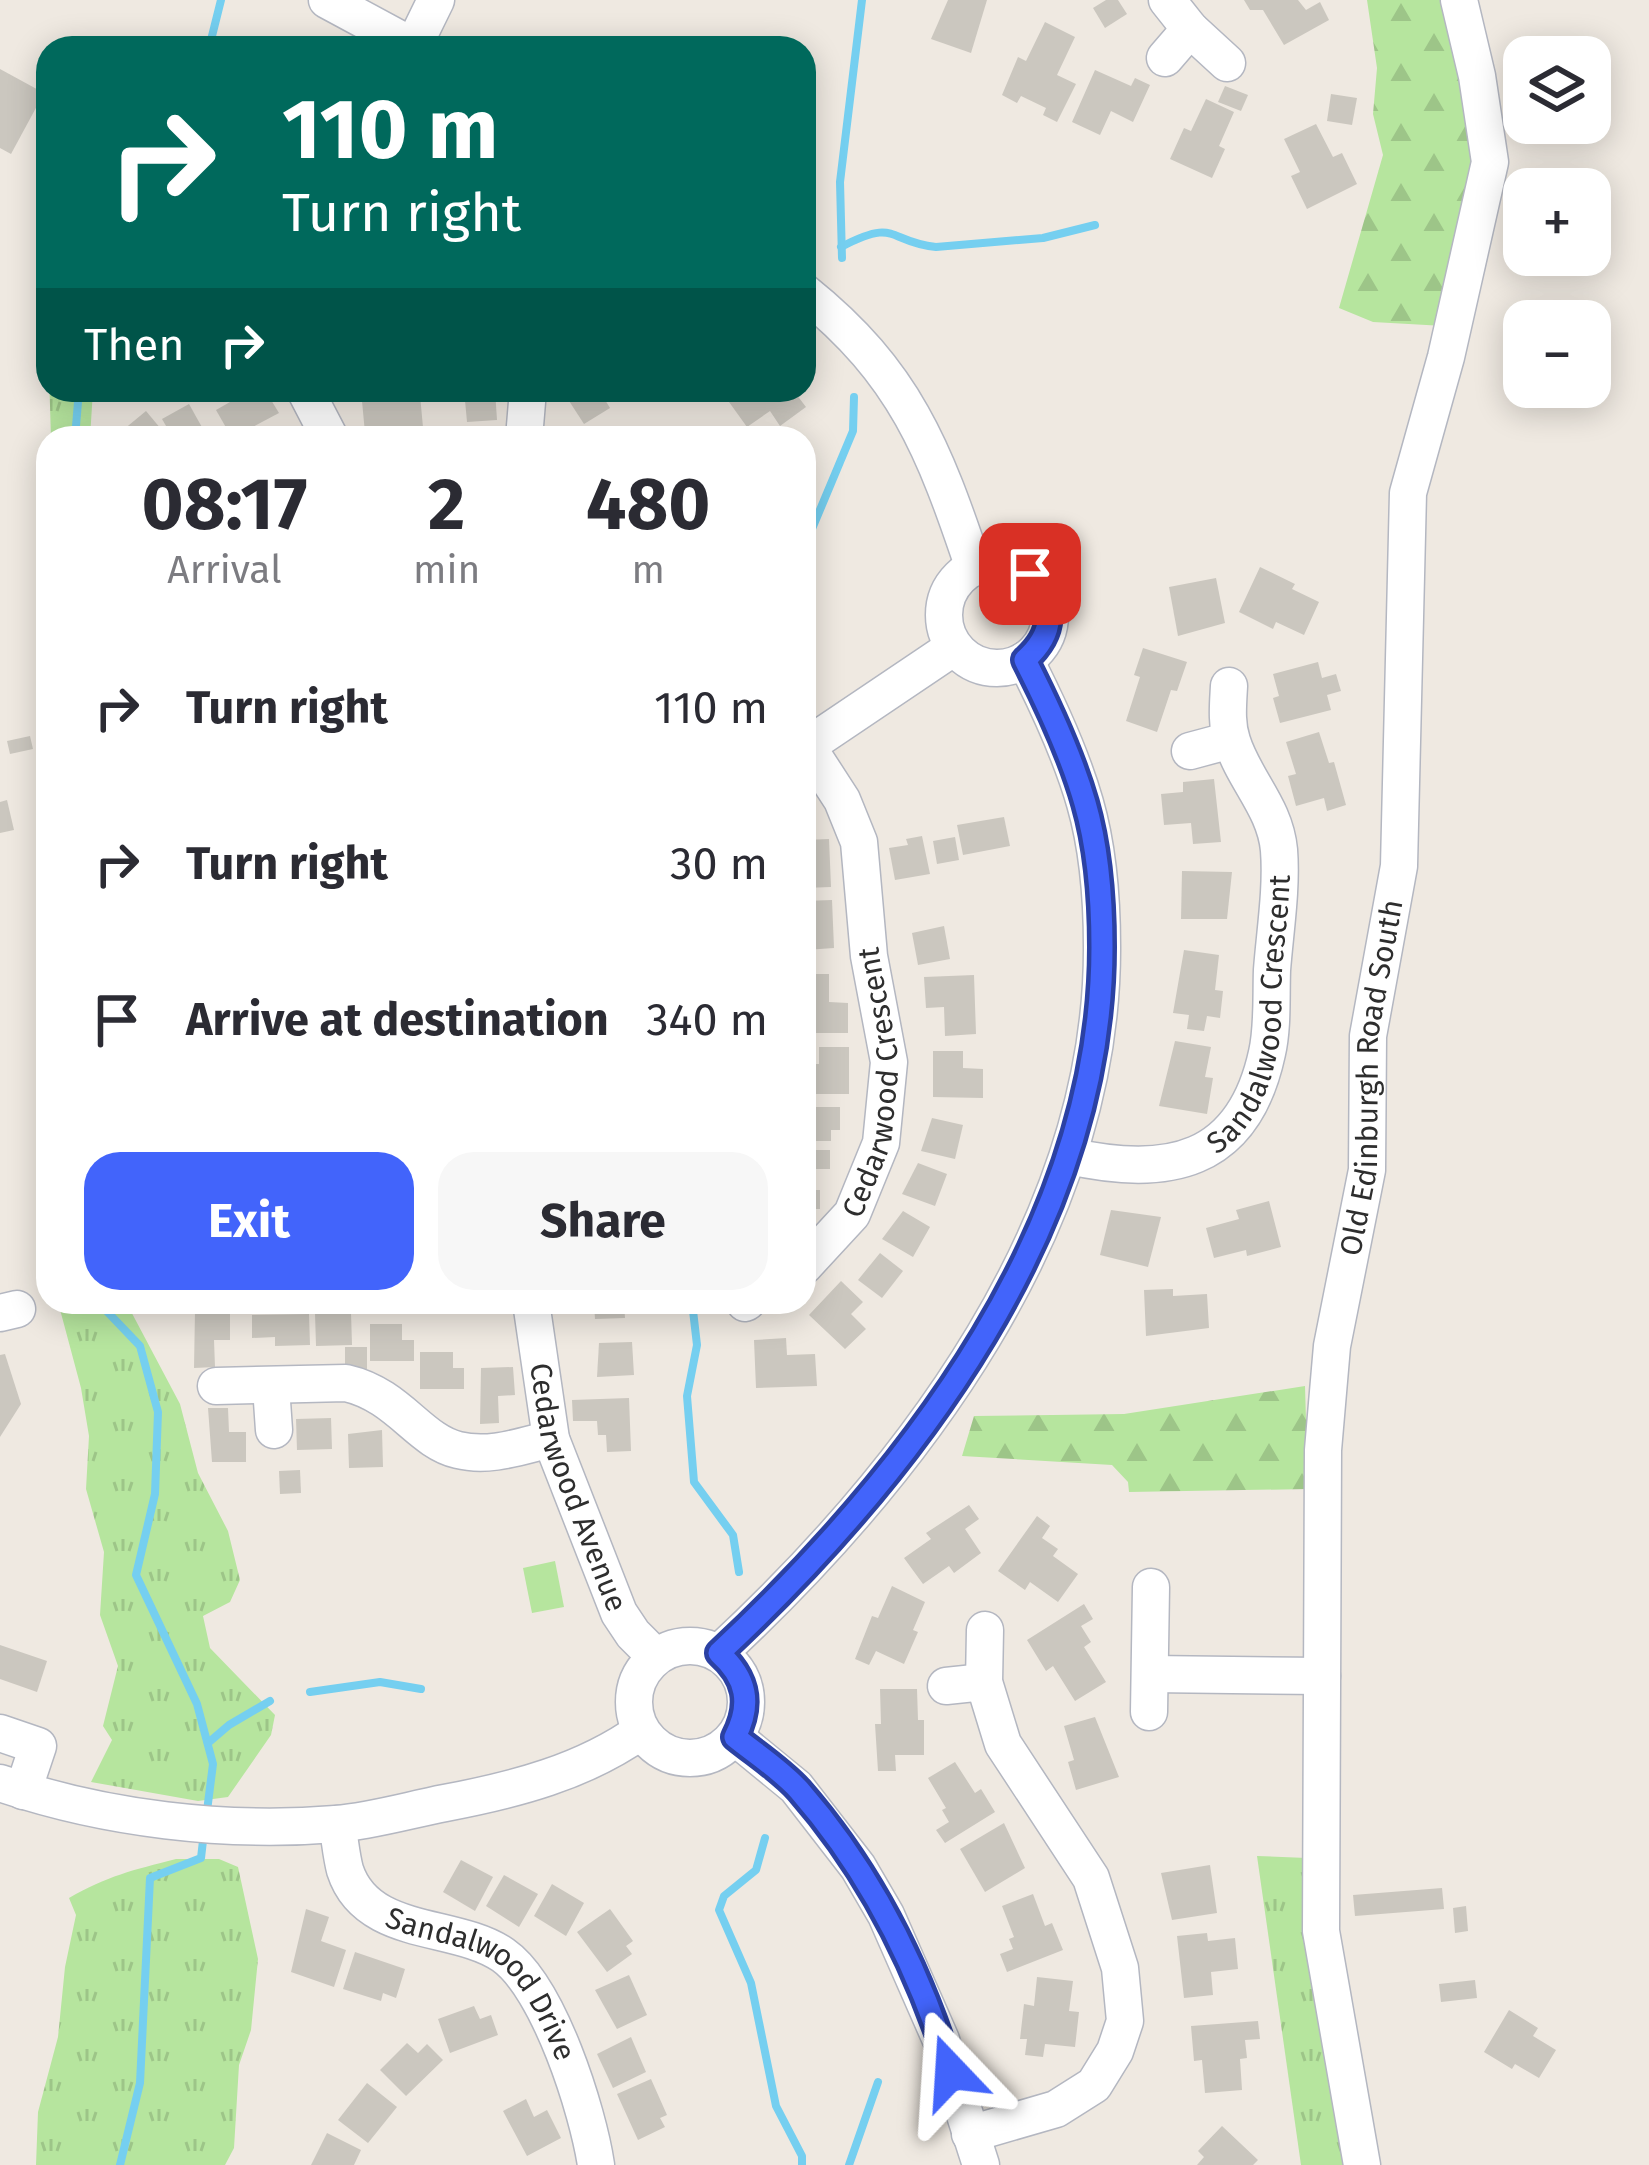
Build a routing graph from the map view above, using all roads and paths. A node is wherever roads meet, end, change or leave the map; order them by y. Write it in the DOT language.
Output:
graph roads {
  1 [pos="327,0"];
  2 [pos="436,0"];
  3 [pos="1459,0"];
  4 [pos="1178,14"];
  5 [pos="394,36"];
  6 [pos="420,36"];
  7 [pos="1166,58"];
  8 [pos="1227,63"];
  9 [pos="816,303"];
  10 [pos="974,568"];
  11 [pos="954,647"];
  12 [pos="1025,660"];
  13 [pos="1229,686"];
  14 [pos="816,740"];
  15 [pos="1232,740"];
  16 [pos="1190,751"];
  17 [pos="816,763"];
  18 [pos="1069,1156"];
  19 [pos="816,1253"];
  20 [pos="533,1314"];
  21 [pos="216,1386"];
  22 [pos="271,1387"];
  23 [pos="274,1430"];
  24 [pos="551,1439"];
  25 [pos="1151,1587"];
  26 [pos="985,1630"];
  27 [pos="719,1653"];
  28 [pos="656,1657"];
  29 [pos="1151,1674"];
  30 [pos="1322,1676"];
  31 [pos="984,1682"];
  32 [pos="946,1685"];
  33 [pos="1149,1712"];
  34 [pos="641,1731"];
  35 [pos="0,1733"];
  36 [pos="735,1737"];
  37 [pos="11,1787"];
  38 [pos="337,1824"];
  39 [pos="976,2150"];
  40 [pos="596,2165"];
  41 [pos="1362,2165"];
  1 -- 5 [label="street"];
  2 -- 6 [label="street"];
  3 -- 30 [label="street, Old Edinburgh Road South"];
  4 -- 7 [label="street"];
  4 -- 8 [label="street"];
  9 -- 10 [label="street"];
  10 -- 11 [label="street"];
  10 -- 12 [label="street"];
  11 -- 12 [label="street"];
  11 -- 14 [label="street"];
  12 -- 18 [label="street"];
  13 -- 15 [label="street, Sandalwood Crescent"];
  15 -- 16 [label="street"];
  15 -- 18 [label="street, Sandalwood Crescent"];
  17 -- 19 [label="street, Cedarwood Crescent"];
  18 -- 27 [label="street"];
  20 -- 24 [label="street, Cedarwood Avenue"];
  21 -- 22 [label="street"];
  22 -- 23 [label="street"];
  22 -- 24 [label="street"];
  24 -- 28 [label="street, Cedarwood Avenue"];
  25 -- 29 [label="street"];
  26 -- 31 [label="street"];
  27 -- 28 [label="street"];
  27 -- 36 [label="street"];
  28 -- 34 [label="street"];
  29 -- 30 [label="street"];
  29 -- 33 [label="street"];
  30 -- 41 [label="street, Old Edinburgh Road South"];
  31 -- 32 [label="street"];
  31 -- 39 [label="street"];
  34 -- 36 [label="street"];
  34 -- 38 [label="street"];
  35 -- 37 [label="street"];
  36 -- 39 [label="street"];
  37 -- 38 [label="street"];
  38 -- 40 [label="street, Sandalwood Drive"];
}
